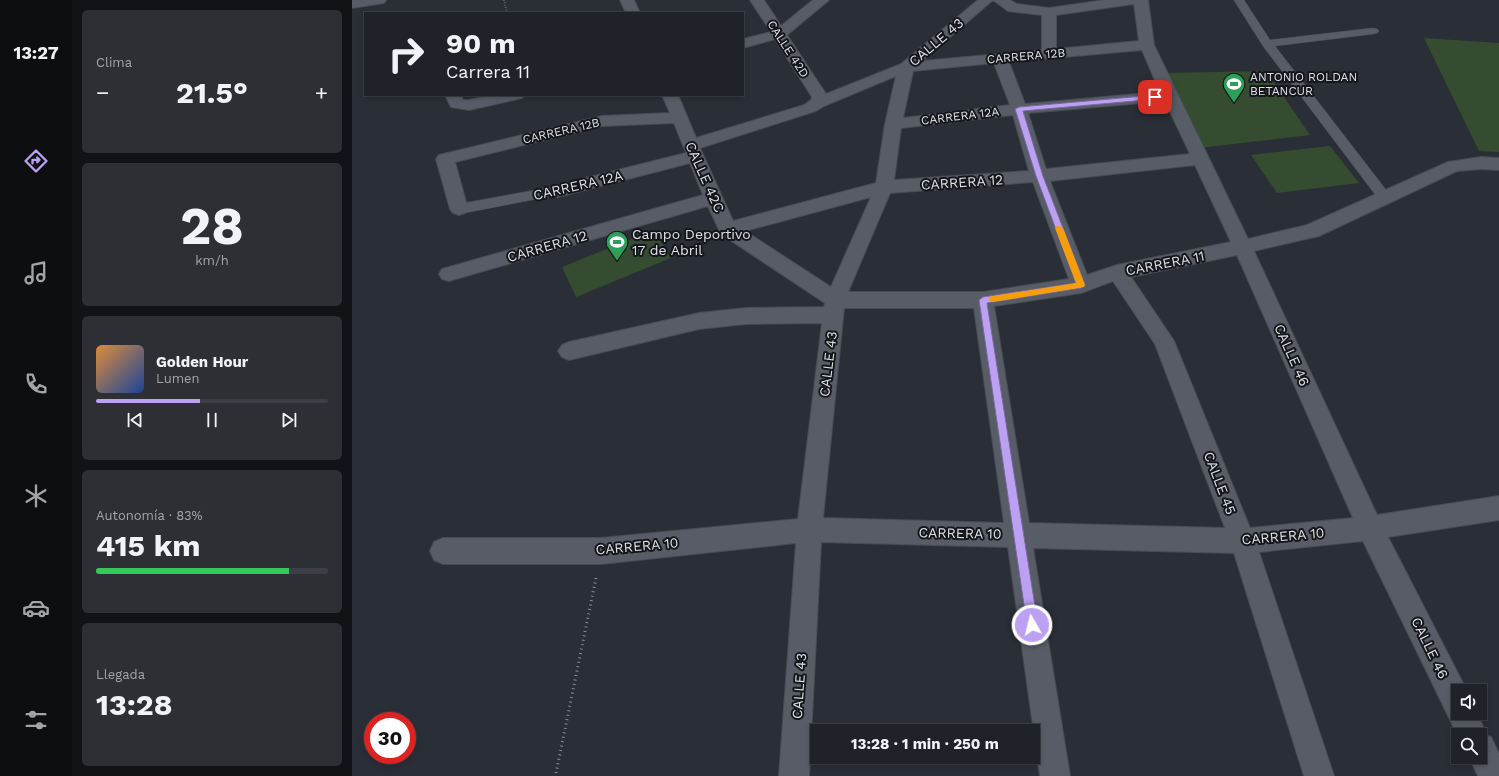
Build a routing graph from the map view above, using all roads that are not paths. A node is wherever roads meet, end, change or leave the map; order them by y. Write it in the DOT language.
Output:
graph roads {
  1 [pos="379,0"];
  2 [pos="627,0"];
  3 [pos="757,0"];
  4 [pos="822,0"];
  5 [pos="986,0"];
  6 [pos="1000,0"];
  7 [pos="1134,0"];
  8 [pos="1141,0"];
  9 [pos="1239,0"];
  10 [pos="352,4"];
  11 [pos="633,12"];
  12 [pos="1049,12"];
  13 [pos="1373,31"];
  14 [pos="780,34"];
  15 [pos="744,44"];
  16 [pos="1267,44"];
  17 [pos="1147,45"];
  18 [pos="1049,54"];
  19 [pos="1000,58"];
  20 [pos="906,68"];
  21 [pos="511,96"];
  22 [pos="670,96"];
  23 [pos="1170,96"];
  24 [pos="455,100"];
  25 [pos="819,100"];
  26 [pos="1019,109"];
  27 [pos="680,118"];
  28 [pos="893,124"];
  29 [pos="694,151"];
  30 [pos="1199,159"];
  31 [pos="1490,164"];
  32 [pos="1039,176"];
  33 [pos="884,187"];
  34 [pos="558,191"];
  35 [pos="713,198"];
  36 [pos="1385,198"];
  37 [pos="459,209"];
  38 [pos="728,229"];
  39 [pos="1243,247"];
  40 [pos="1117,272"];
  41 [pos="449,274"];
  42 [pos="1081,285"];
  43 [pos="983,300"];
  44 [pos="835,307"];
  45 [pos="569,351"];
  46 [pos="1499,508"];
  47 [pos="1370,528"];
  48 [pos="809,530"];
  49 [pos="1019,534"];
  50 [pos="1243,541"];
  51 [pos="443,551"];
  52 [pos="1451,690"];
  53 [pos="1487,762"];
  54 [pos="794,776"];
  55 [pos="1055,776"];
  56 [pos="1319,776"];
  57 [pos="1494,776"];
  1 -- 10 [label="street"];
  2 -- 11 [label="street"];
  3 -- 14 [label="street, CALLE 42D"];
  4 -- 14 [label="street"];
  5 -- 20 [label="street, CALLE 43"];
  6 -- 12 [label="street"];
  7 -- 12 [label="street"];
  8 -- 17 [label="street, CALLE 46"];
  9 -- 16 [label="street"];
  12 -- 18 [label="street"];
  13 -- 16 [label="street"];
  14 -- 15 [label="street"];
  14 -- 25 [label="street, CALLE 42D"];
  16 -- 36 [label="street"];
  17 -- 18 [label="street, CARRERA 12B"];
  17 -- 23 [label="street, CALLE 46"];
  18 -- 19 [label="street, CARRERA 12B"];
  19 -- 20 [label="street, CARRERA 12B"];
  19 -- 26 [label="street"];
  20 -- 25 [label="street, CARRERA 12A"];
  20 -- 28 [label="street, CALLE 43"];
  21 -- 24 [label="street"];
  22 -- 27 [label="street, CALLE 42C"];
  23 -- 26 [label="street, CARRERA 12A"];
  23 -- 30 [label="street, CALLE 46"];
  25 -- 29 [label="street, CARRERA 12A"];
  26 -- 28 [label="street, CARRERA 12A"];
  26 -- 32 [label="street"];
  27 -- 29 [label="street, CALLE 42C"];
  27 -- 37 [label="street, CARRERA 12B"];
  28 -- 33 [label="street, CALLE 43"];
  29 -- 34 [label="street, CARRERA 12A"];
  29 -- 35 [label="street, CALLE 42C"];
  30 -- 32 [label="street, CARRERA 12"];
  30 -- 39 [label="street, CALLE 46"];
  31 -- 36 [label="street, CARRERA 11"];
  32 -- 33 [label="street, CARRERA 12"];
  32 -- 42 [label="street"];
  33 -- 38 [label="street, CARRERA 12"];
  33 -- 44 [label="street, CALLE 43"];
  34 -- 37 [label="street, CARRERA 12A"];
  35 -- 38 [label="street, CALLE 42C"];
  35 -- 41 [label="street, CARRERA 12"];
  36 -- 39 [label="street, CARRERA 11"];
  38 -- 44 [label="street, CALLE 42C"];
  39 -- 40 [label="street, CARRERA 11"];
  39 -- 47 [label="street, CALLE 46"];
  40 -- 42 [label="street, CARRERA 11"];
  40 -- 50 [label="street, CALLE 45"];
  42 -- 43 [label="street, CARRERA 11"];
  43 -- 44 [label="street, CARRERA 11"];
  43 -- 49 [label="street"];
  44 -- 45 [label="street, CARRERA 11"];
  44 -- 48 [label="street, CALLE 43"];
  46 -- 47 [label="street, CARRERA 10"];
  47 -- 50 [label="street, CARRERA 10"];
  47 -- 52 [label="street, CALLE 46"];
  48 -- 49 [label="street, CARRERA 10"];
  48 -- 51 [label="street, CARRERA 10"];
  48 -- 54 [label="street, CALLE 43"];
  49 -- 50 [label="street, CARRERA 10"];
  49 -- 55 [label="street"];
  50 -- 56 [label="street, CALLE 45"];
  53 -- 57 [label="street"];
}
